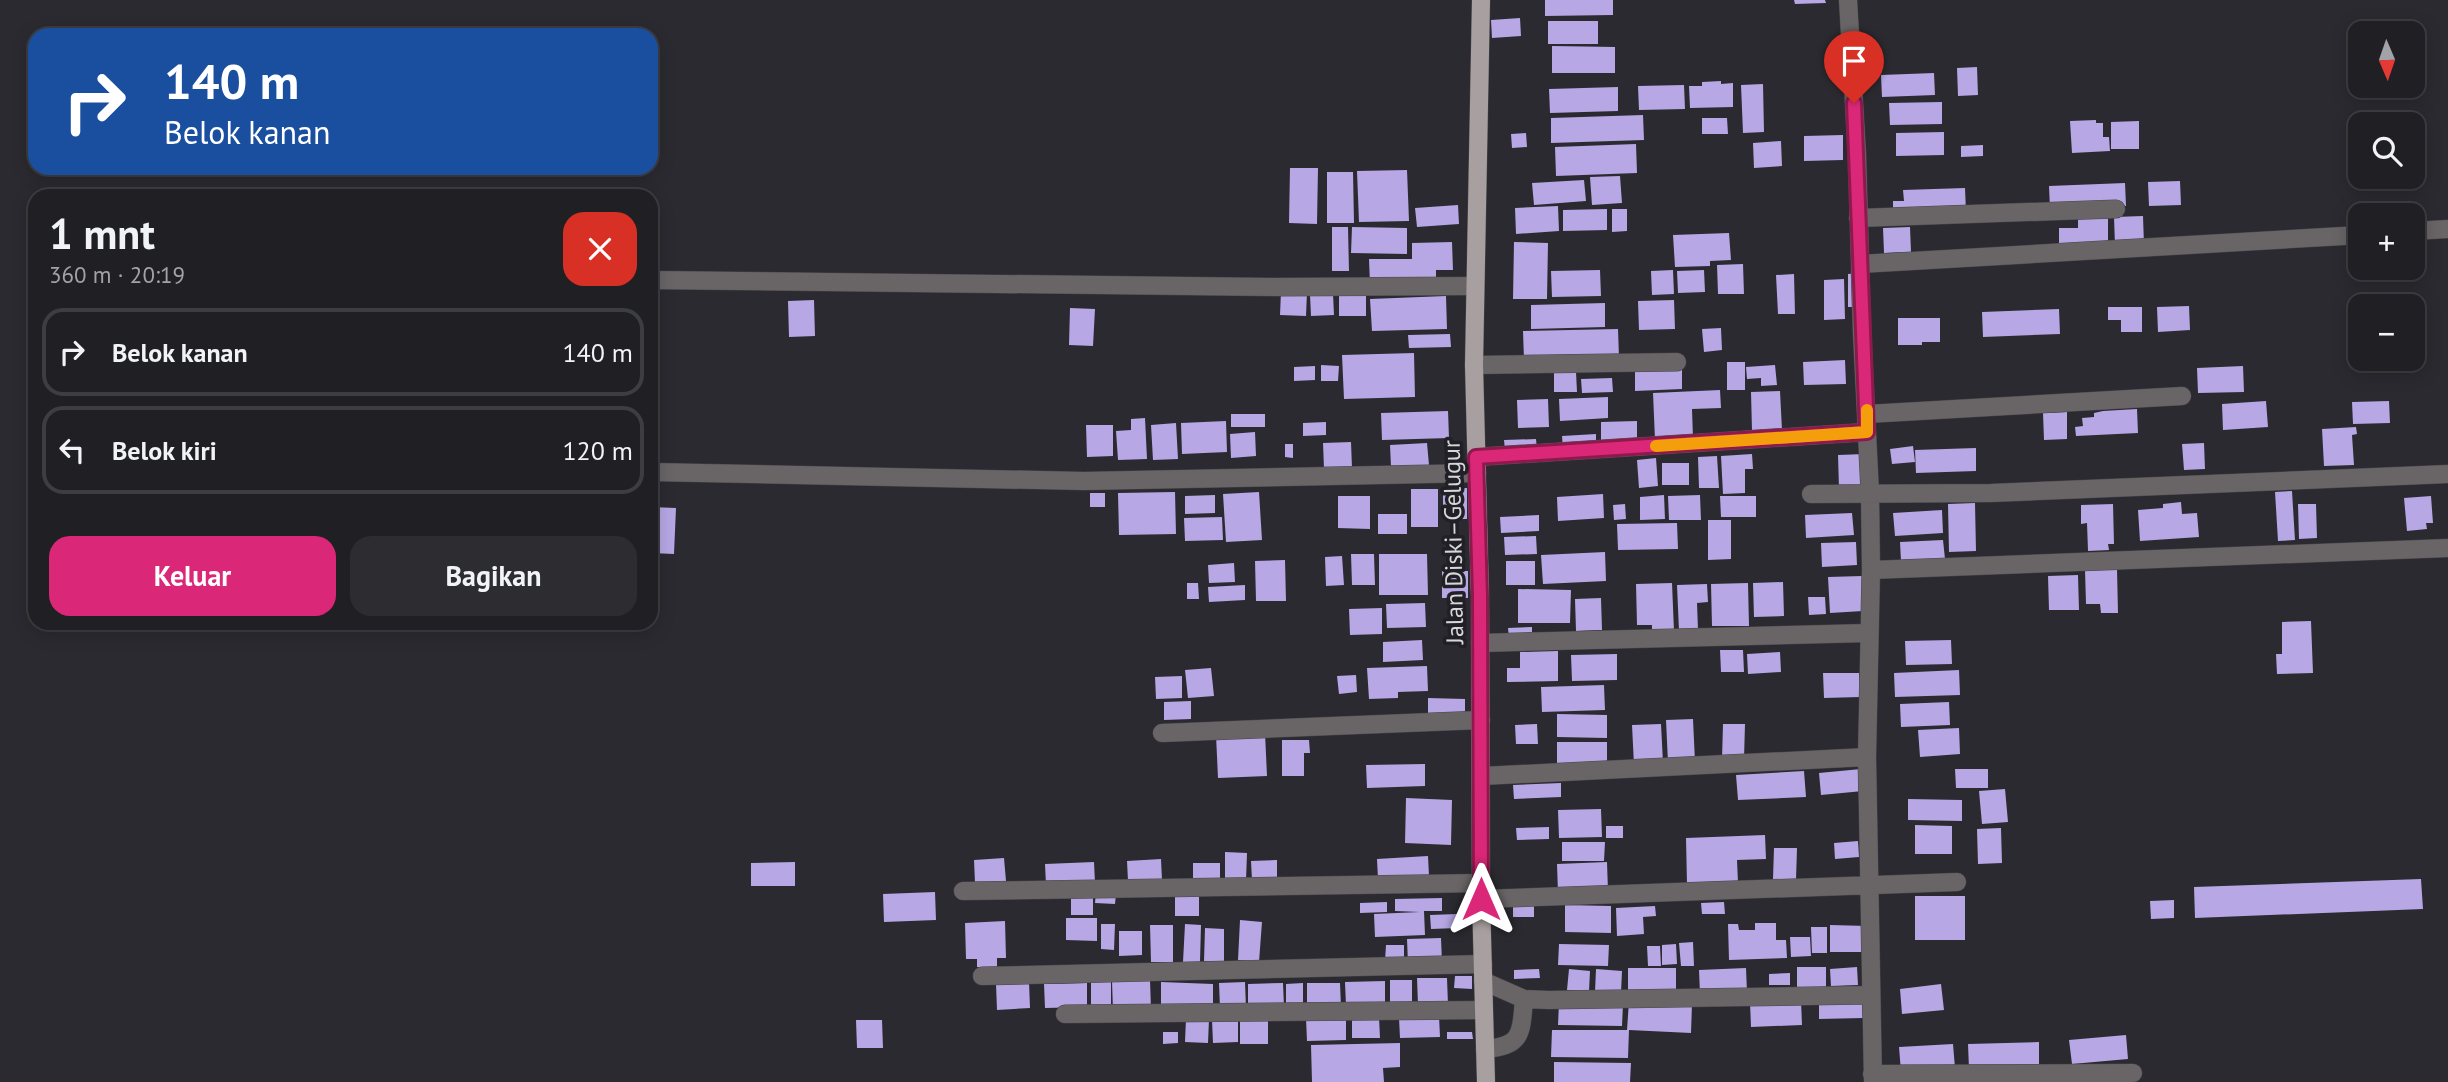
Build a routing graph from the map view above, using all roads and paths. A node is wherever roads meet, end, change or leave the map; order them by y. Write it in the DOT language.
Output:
graph roads {
  1 [pos="1481,0"];
  2 [pos="1848,0"];
  3 [pos="2116,209"];
  4 [pos="1858,218"];
  5 [pos="2448,229"];
  6 [pos="2425,231"];
  7 [pos="2348,235"];
  8 [pos="1860,264"];
  9 [pos="658,280"];
  10 [pos="1475,286"];
  11 [pos="1677,362"];
  12 [pos="1474,365"];
  13 [pos="2182,396"];
  14 [pos="1867,423"];
  15 [pos="1476,465"];
  16 [pos="658,472"];
  17 [pos="2448,474"];
  18 [pos="1870,494"];
  19 [pos="1811,495"];
  20 [pos="2448,548"];
  21 [pos="1871,570"];
  22 [pos="1868,633"];
  23 [pos="1480,643"];
  24 [pos="1481,720"];
  25 [pos="1162,733"];
  26 [pos="1867,757"];
  27 [pos="1482,776"];
  28 [pos="1957,882"];
  29 [pos="1870,885"];
  30 [pos="963,891"];
  31 [pos="1481,891"];
  32 [pos="1483,972"];
  33 [pos="982,976"];
  34 [pos="1871,995"];
  35 [pos="1524,999"];
  36 [pos="1483,1010"];
  37 [pos="1065,1014"];
  38 [pos="1485,1049"];
  39 [pos="2133,1073"];
  40 [pos="1873,1078"];
  41 [pos="1486,1082"];
  1 -- 10 [label="main road, Jalan Diski–Gelugur"];
  2 -- 4 [label="street"];
  3 -- 4 [label="street"];
  4 -- 8 [label="street"];
  5 -- 6 [label="street"];
  7 -- 8 [label="street"];
  8 -- 14 [label="street"];
  9 -- 10 [label="street"];
  10 -- 12 [label="main road, Jalan Diski–Gelugur"];
  11 -- 12 [label="street"];
  12 -- 15 [label="main road, Jalan Diski–Gelugur"];
  13 -- 14 [label="street"];
  14 -- 15 [label="street"];
  14 -- 18 [label="street"];
  15 -- 16 [label="street"];
  15 -- 23 [label="main road, Jalan Diski–Gelugur"];
  17 -- 18 [label="street"];
  18 -- 19 [label="street"];
  18 -- 21 [label="street"];
  20 -- 21 [label="street"];
  21 -- 22 [label="street"];
  22 -- 23 [label="street"];
  22 -- 26 [label="street"];
  23 -- 24 [label="main road, Jalan Diski–Gelugur"];
  24 -- 25 [label="street"];
  24 -- 27 [label="main road, Jalan Diski–Gelugur"];
  26 -- 27 [label="street"];
  26 -- 29 [label="street"];
  27 -- 31 [label="main road, Jalan Diski–Gelugur"];
  28 -- 29 [label="street"];
  29 -- 31 [label="street"];
  29 -- 34 [label="street"];
  30 -- 31 [label="street"];
  31 -- 32 [label="main road, Jalan Diski–Gelugur"];
  32 -- 33 [label="street"];
  32 -- 35 [label="street"];
  32 -- 36 [label="main road, Jalan Diski–Gelugur"];
  34 -- 35 [label="street"];
  34 -- 40 [label="street"];
  35 -- 38 [label="street"];
  36 -- 37 [label="street"];
  36 -- 38 [label="main road, Jalan Diski–Gelugur"];
  38 -- 41 [label="main road, Jalan Diski–Gelugur"];
  39 -- 40 [label="street"];
}
